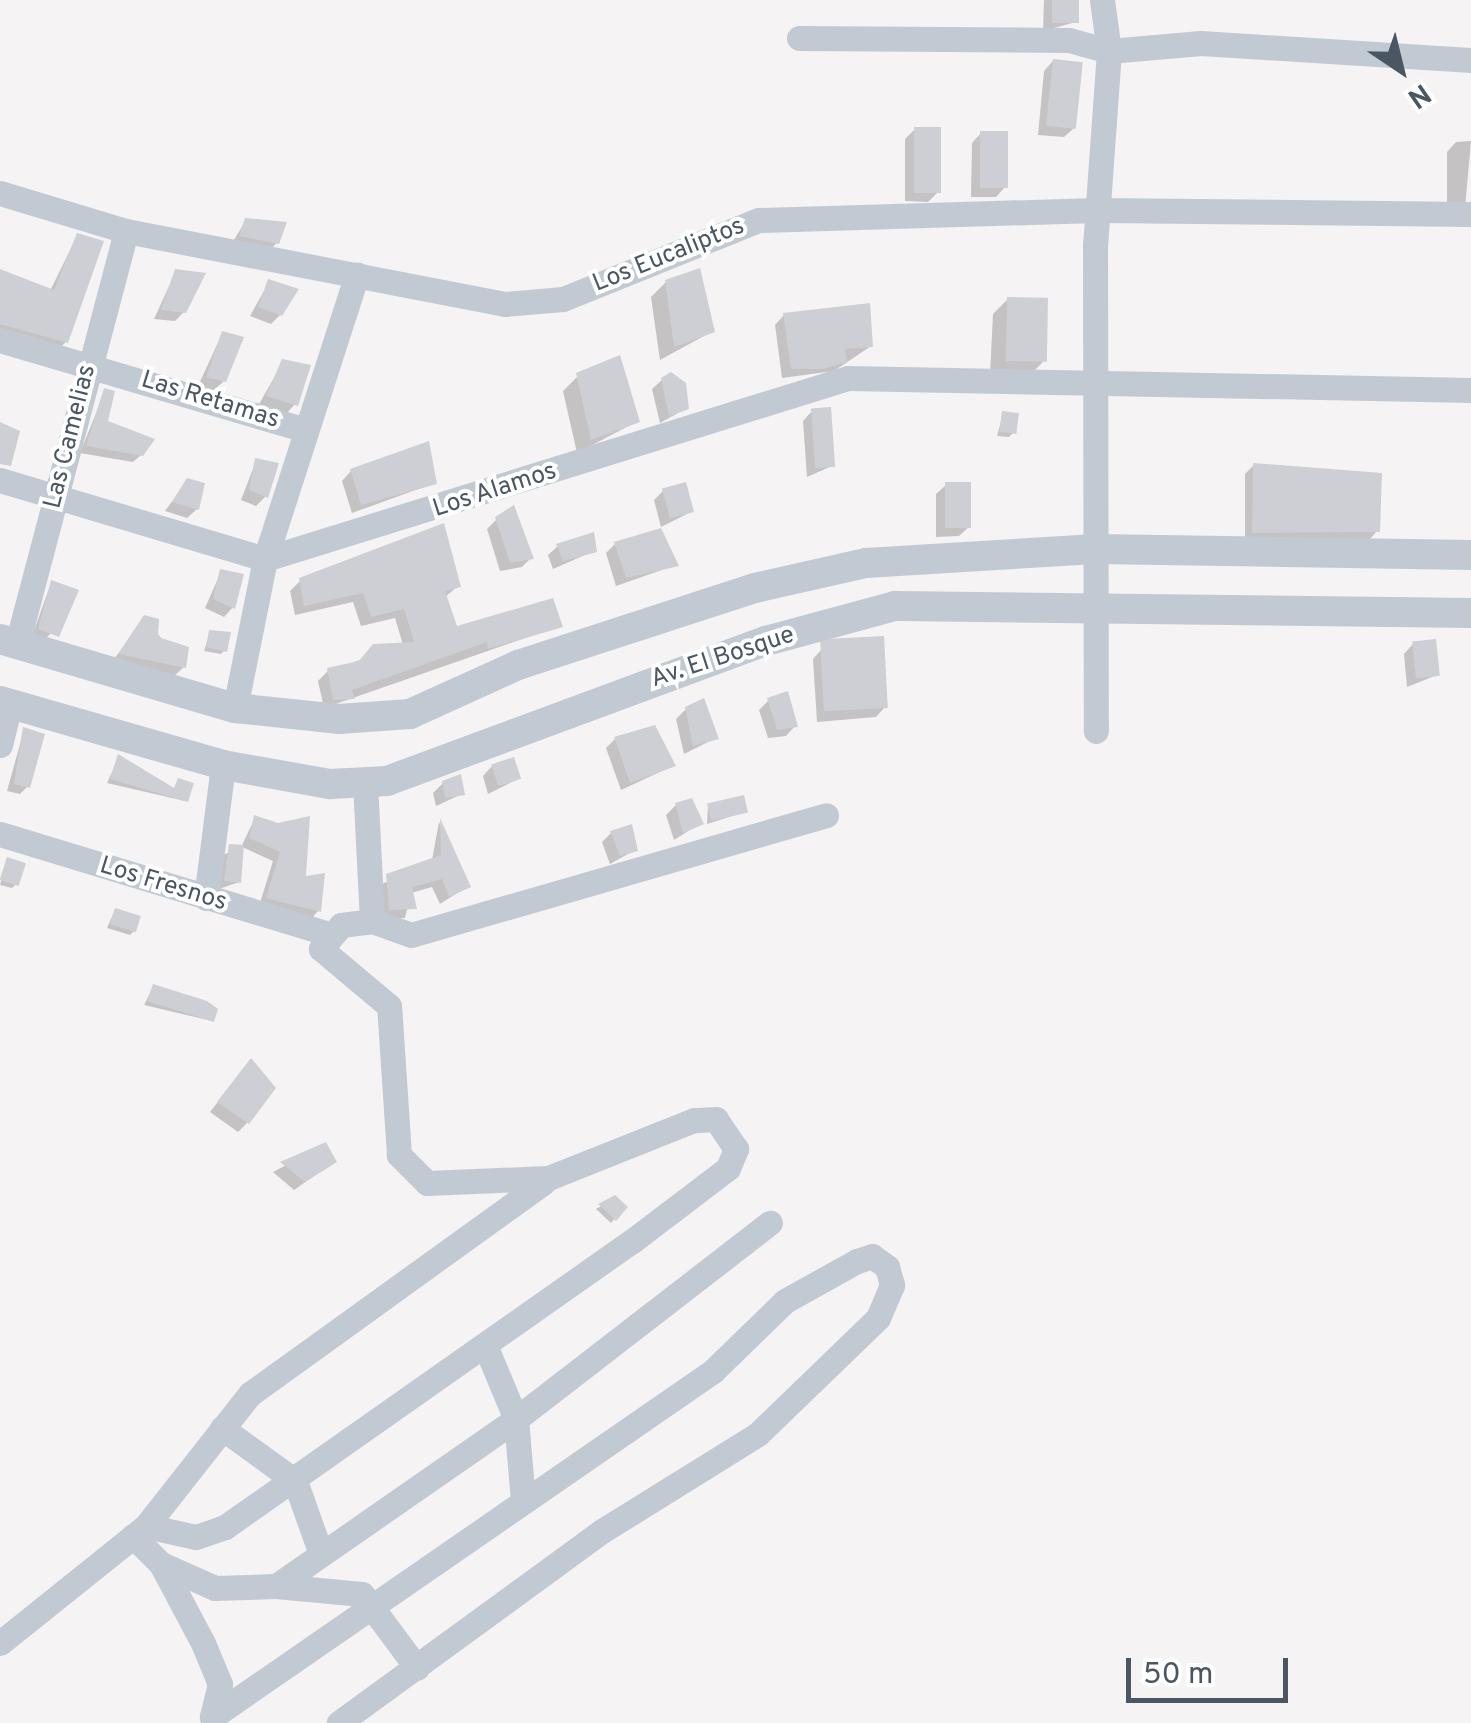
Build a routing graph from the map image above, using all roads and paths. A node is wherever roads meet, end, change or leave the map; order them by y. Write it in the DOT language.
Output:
graph roads {
  1 [pos="1102,0"];
  2 [pos="799,38"];
  3 [pos="1109,51"];
  4 [pos="1471,60"];
  5 [pos="0,194"];
  6 [pos="1097,210"];
  7 [pos="1471,214"];
  8 [pos="126,232"];
  9 [pos="357,275"];
  10 [pos="0,340"];
  11 [pos="89,364"];
  12 [pos="1096,380"];
  13 [pos="1471,390"];
  14 [pos="305,430"];
  15 [pos="0,480"];
  16 [pos="58,495"];
  17 [pos="1096,549"];
  18 [pos="1471,554"];
  19 [pos="265,559"];
  20 [pos="1094,608"];
  21 [pos="1471,613"];
  22 [pos="9,641"];
  23 [pos="5,703"];
  24 [pos="235,708"];
  25 [pos="1096,731"];
  26 [pos="0,745"];
  27 [pos="223,766"];
  28 [pos="365,782"];
  29 [pos="826,815"];
  30 [pos="0,834"];
  31 [pos="206,898"];
  32 [pos="372,921"];
  33 [pos="326,933"];
  34 [pos="548,1178"];
  35 [pos="770,1224"];
  36 [pos="485,1345"];
  37 [pos="516,1419"];
  38 [pos="222,1428"];
  39 [pos="295,1480"];
  40 [pos="523,1501"];
  41 [pos="140,1531"];
  42 [pos="321,1554"];
  43 [pos="162,1564"];
  44 [pos="276,1586"];
  45 [pos="371,1604"];
  46 [pos="0,1643"];
  47 [pos="418,1668"];
  48 [pos="378,1696"];
  49 [pos="212,1720"];
  50 [pos="339,1723"];
  51 [pos="370,1723"];
  1 -- 3 [label="street"];
  2 -- 3 [label="street"];
  3 -- 4 [label="street"];
  3 -- 6 [label="street"];
  5 -- 8 [label="street, Los Eucaliptos"];
  6 -- 7 [label="street, Los Eucaliptos"];
  6 -- 9 [label="street, Los Eucaliptos"];
  6 -- 12 [label="street"];
  8 -- 9 [label="street, Los Eucaliptos"];
  8 -- 11 [label="street, Las Camelias"];
  9 -- 14 [label="street"];
  10 -- 11 [label="street, Las Retamas"];
  11 -- 14 [label="street, Las Retamas"];
  11 -- 16 [label="street, Las Camelias"];
  12 -- 13 [label="street, Los Alamos"];
  12 -- 17 [label="street"];
  12 -- 19 [label="street, Los Alamos"];
  14 -- 19 [label="street"];
  15 -- 16 [label="street"];
  16 -- 19 [label="street"];
  16 -- 22 [label="street, Las Camelias"];
  17 -- 18 [label="street"];
  17 -- 20 [label="street"];
  17 -- 24 [label="street"];
  19 -- 24 [label="street"];
  20 -- 21 [label="street, Av. El Bosque"];
  20 -- 25 [label="street"];
  20 -- 28 [label="street, Av. El Bosque"];
  22 -- 24 [label="street"];
  23 -- 26 [label="street"];
  23 -- 27 [label="street, Av. El Bosque"];
  27 -- 28 [label="street, Av. El Bosque"];
  27 -- 31 [label="street"];
  28 -- 32 [label="street"];
  29 -- 32 [label="street"];
  30 -- 31 [label="street, Los Fresnos"];
  31 -- 33 [label="street, Los Fresnos"];
  32 -- 33 [label="street"];
  33 -- 34 [label="street"];
  34 -- 36 [label="street"];
  34 -- 38 [label="street"];
  35 -- 37 [label="street"];
  36 -- 37 [label="street"];
  36 -- 39 [label="street"];
  37 -- 40 [label="street"];
  37 -- 42 [label="street"];
  38 -- 39 [label="street"];
  38 -- 41 [label="street"];
  39 -- 41 [label="street"];
  39 -- 42 [label="street"];
  40 -- 45 [label="street"];
  40 -- 47 [label="street"];
  41 -- 43 [label="street"];
  41 -- 46 [label="street"];
  42 -- 44 [label="street"];
  43 -- 44 [label="street"];
  43 -- 49 [label="street"];
  44 -- 45 [label="street"];
  45 -- 47 [label="street"];
  45 -- 49 [label="street"];
  47 -- 48 [label="street"];
  48 -- 50 [label="street"];
  48 -- 51 [label="street"];
}
